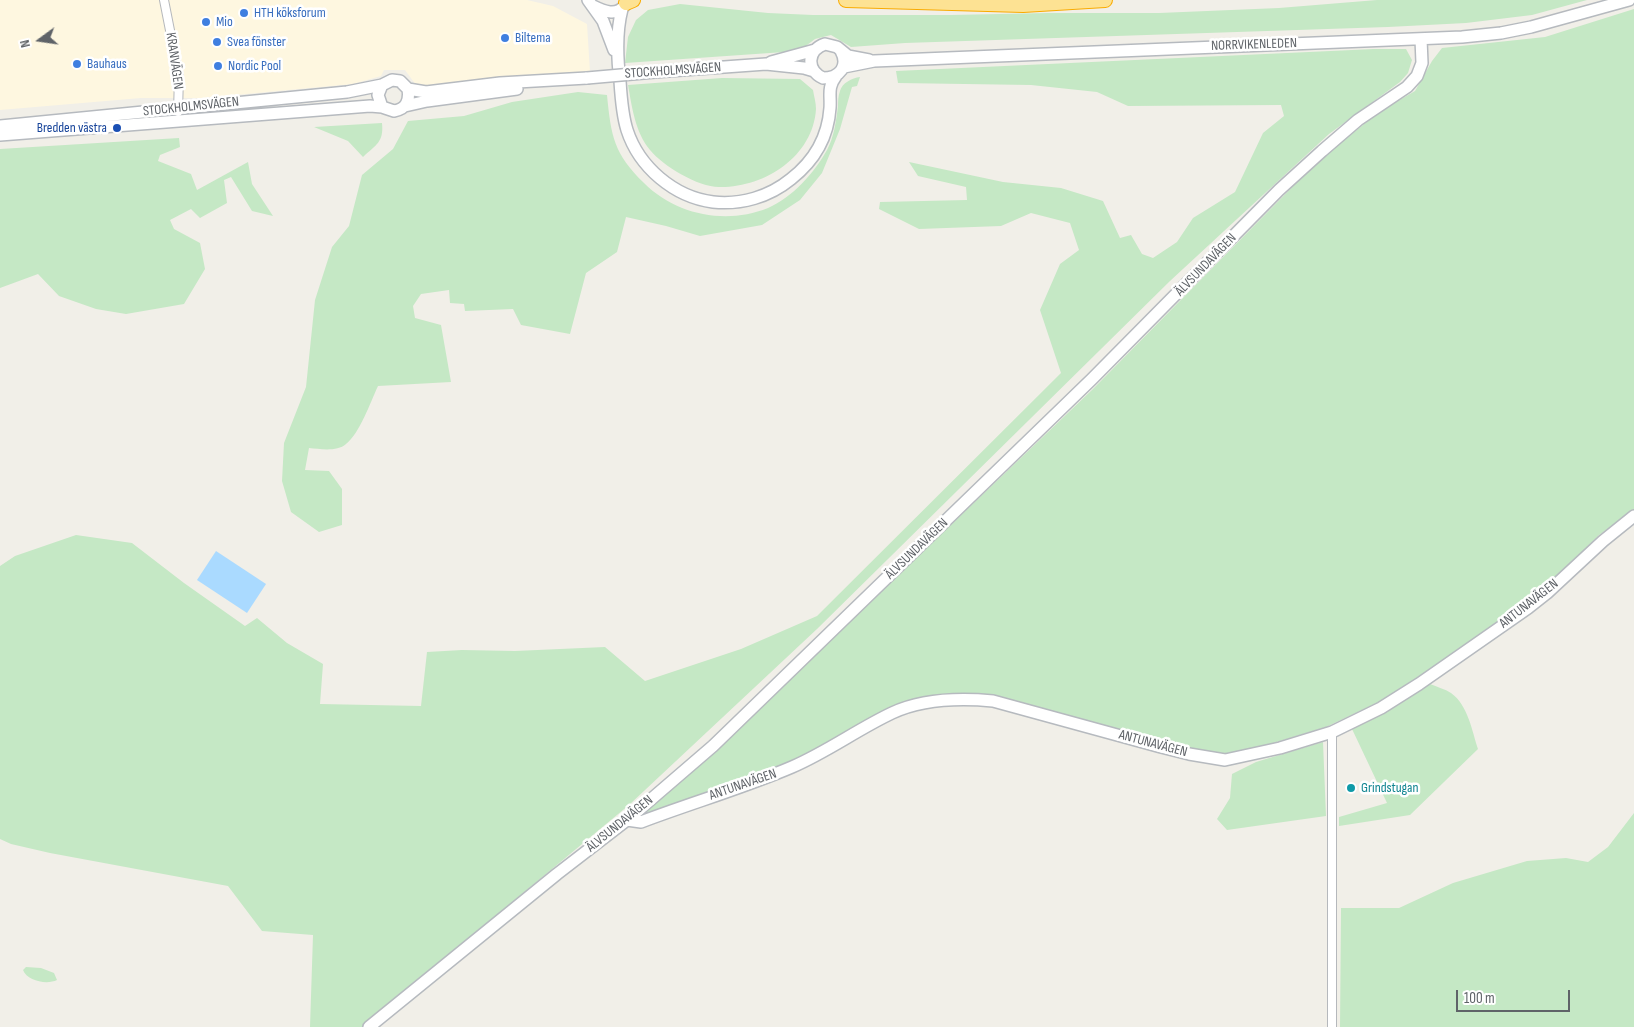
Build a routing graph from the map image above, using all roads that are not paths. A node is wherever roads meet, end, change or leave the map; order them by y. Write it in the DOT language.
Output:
graph roads {
  1 [pos="164,0"];
  2 [pos="846,0"];
  3 [pos="1105,0"];
  4 [pos="1629,0"];
  5 [pos="589,2"];
  6 [pos="627,3"];
  7 [pos="1421,39"];
  8 [pos="815,50"];
  9 [pos="841,51"];
  10 [pos="874,61"];
  11 [pos="618,64"];
  12 [pos="766,64"];
  13 [pos="840,71"];
  14 [pos="816,73"];
  15 [pos="583,78"];
  16 [pos="382,85"];
  17 [pos="408,89"];
  18 [pos="382,106"];
  19 [pos="405,106"];
  20 [pos="830,108"];
  21 [pos="178,109"];
  22 [pos="178,122"];
  23 [pos="0,126"];
  24 [pos="0,135"];
  25 [pos="1634,516"];
  26 [pos="1332,732"];
  27 [pos="627,820"];
  28 [pos="369,1027"];
  29 [pos="1332,1027"];
  1 -- 21 [label="street, KRANVÄGEN"];
  2 -- 3 [label="highway"];
  4 -- 7 [label="street, NORRVIKENLEDEN"];
  5 -- 6 [label="street"];
  5 -- 11 [label="street"];
  6 -- 11 [label="street"];
  7 -- 10 [label="street, NORRVIKENLEDEN"];
  7 -- 27 [label="street, ÄLVSUNDAVÄGEN"];
  8 -- 9 [label="street"];
  8 -- 12 [label="street, STOCKHOLMSVÄGEN"];
  8 -- 14 [label="street"];
  9 -- 10 [label="street, NORRVIKENLEDEN"];
  9 -- 13 [label="street"];
  10 -- 13 [label="street, NORRVIKENLEDEN"];
  11 -- 20 [label="street"];
  12 -- 14 [label="street, STOCKHOLMSVÄGEN"];
  12 -- 15 [label="street, STOCKHOLMSVÄGEN, bridge"];
  13 -- 14 [label="street"];
  13 -- 20 [label="street"];
  14 -- 20 [label="street"];
  15 -- 17 [label="street, STOCKHOLMSVÄGEN"];
  15 -- 19 [label="street, STOCKHOLMSVÄGEN"];
  16 -- 17 [label="street, STOCKHOLMSVÄGEN"];
  16 -- 18 [label="street"];
  16 -- 21 [label="street, STOCKHOLMSVÄGEN"];
  17 -- 19 [label="street"];
  18 -- 19 [label="street, STOCKHOLMSVÄGEN"];
  18 -- 22 [label="street, STOCKHOLMSVÄGEN"];
  21 -- 22 [label="street, KRANVÄGEN"];
  21 -- 23 [label="street, STOCKHOLMSVÄGEN"];
  22 -- 24 [label="street, STOCKHOLMSVÄGEN"];
  25 -- 26 [label="street, ANTUNAVÄGEN"];
  26 -- 27 [label="street, ANTUNAVÄGEN"];
  26 -- 29 [label="street"];
  27 -- 28 [label="street, ÄLVSUNDAVÄGEN"];
}
